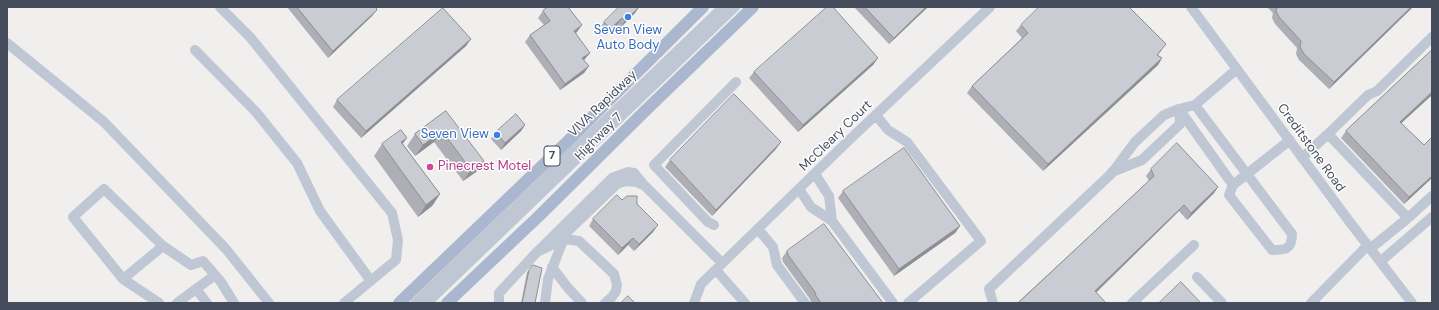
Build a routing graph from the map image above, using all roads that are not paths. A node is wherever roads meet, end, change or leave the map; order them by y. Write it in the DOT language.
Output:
graph roads {
  1 [pos="220,7"];
  2 [pos="703,7"];
  3 [pos="722,7"];
  4 [pos="735,7"];
  5 [pos="752,7"];
  6 [pos="990,7"];
  7 [pos="1191,7"];
  8 [pos="1432,37"];
  9 [pos="7,43"];
  10 [pos="195,50"];
  11 [pos="1237,69"];
  12 [pos="736,82"];
  13 [pos="1195,105"];
  14 [pos="1179,109"];
  15 [pos="876,115"];
  16 [pos="1328,134"];
  17 [pos="1290,140"];
  18 [pos="1302,158"];
  19 [pos="1112,173"];
  20 [pos="815,174"];
  21 [pos="1246,174"];
  22 [pos="644,185"];
  23 [pos="1233,185"];
  24 [pos="799,189"];
  25 [pos="1432,196"];
  26 [pos="1432,217"];
  27 [pos="1408,218"];
  28 [pos="832,221"];
  29 [pos="714,226"];
  30 [pos="758,229"];
  31 [pos="564,239"];
  32 [pos="1194,245"];
  33 [pos="163,246"];
  34 [pos="1370,247"];
  35 [pos="537,252"];
  36 [pos="1381,261"];
  37 [pos="552,267"];
  38 [pos="719,267"];
  39 [pos="215,275"];
  40 [pos="1197,277"];
  41 [pos="123,279"];
  42 [pos="371,281"];
  43 [pos="196,289"];
  44 [pos="159,303"];
  45 [pos="177,303"];
  46 [pos="207,303"];
  47 [pos="234,303"];
  48 [pos="269,303"];
  49 [pos="344,303"];
  50 [pos="399,303"];
  51 [pos="415,303"];
  52 [pos="428,303"];
  53 [pos="447,303"];
  54 [pos="499,303"];
  55 [pos="545,303"];
  56 [pos="582,303"];
  57 [pos="605,303"];
  58 [pos="694,303"];
  59 [pos="745,303"];
  60 [pos="805,303"];
  61 [pos="893,303"];
  62 [pos="908,303"];
  63 [pos="993,303"];
  64 [pos="1132,303"];
  65 [pos="1222,303"];
  66 [pos="1311,303"];
  67 [pos="1412,303"];
  1 -- 42 [label="street"];
  2 -- 50 [label="main road, Highway 7 / 7"];
  3 -- 51 [label="street, VIVA Rapidway"];
  4 -- 52 [label="street, VIVA Rapidway"];
  5 -- 53 [label="main road, Highway 7"];
  6 -- 15 [label="street, McCleary Court"];
  7 -- 11 [label="street, Creditstone Road"];
  8 -- 16 [label="street"];
  9 -- 48 [label="street"];
  10 -- 42 [label="street"];
  11 -- 13 [label="street"];
  11 -- 17 [label="street, Creditstone Road"];
  12 -- 29 [label="street"];
  13 -- 14 [label="street"];
  13 -- 21 [label="street"];
  14 -- 19 [label="street"];
  14 -- 19 [label="street"];
  14 -- 23 [label="street"];
  15 -- 20 [label="street, McCleary Court"];
  15 -- 62 [label="street"];
  16 -- 18 [label="street"];
  16 -- 27 [label="street"];
  17 -- 18 [label="street, Creditstone Road"];
  17 -- 21 [label="street"];
  18 -- 34 [label="street, Creditstone Road"];
  19 -- 63 [label="street"];
  20 -- 24 [label="street, McCleary Court"];
  20 -- 28 [label="street"];
  21 -- 23 [label="street"];
  21 -- 23 [label="street"];
  22 -- 31 [label="street"];
  22 -- 35 [label="street"];
  22 -- 38 [label="street"];
  24 -- 28 [label="street"];
  24 -- 30 [label="street, McCleary Court"];
  25 -- 27 [label="street"];
  26 -- 36 [label="street"];
  27 -- 34 [label="street"];
  28 -- 61 [label="street"];
  30 -- 38 [label="street, McCleary Court"];
  30 -- 60 [label="street"];
  31 -- 35 [label="street"];
  31 -- 37 [label="street"];
  31 -- 57 [label="street"];
  32 -- 64 [label="street"];
  33 -- 39 [label="street"];
  33 -- 41 [label="street"];
  33 -- 41 [label="street"];
  34 -- 36 [label="street, Creditstone Road"];
  34 -- 66 [label="street"];
  35 -- 54 [label="street"];
  36 -- 67 [label="street, Creditstone Road"];
  37 -- 55 [label="street"];
  37 -- 56 [label="street"];
  38 -- 58 [label="street, McCleary Court"];
  38 -- 59 [label="street"];
  39 -- 43 [label="street"];
  39 -- 47 [label="street"];
  40 -- 65 [label="street"];
  41 -- 44 [label="street"];
  42 -- 49 [label="street"];
  43 -- 45 [label="street"];
  43 -- 46 [label="street"];
}
